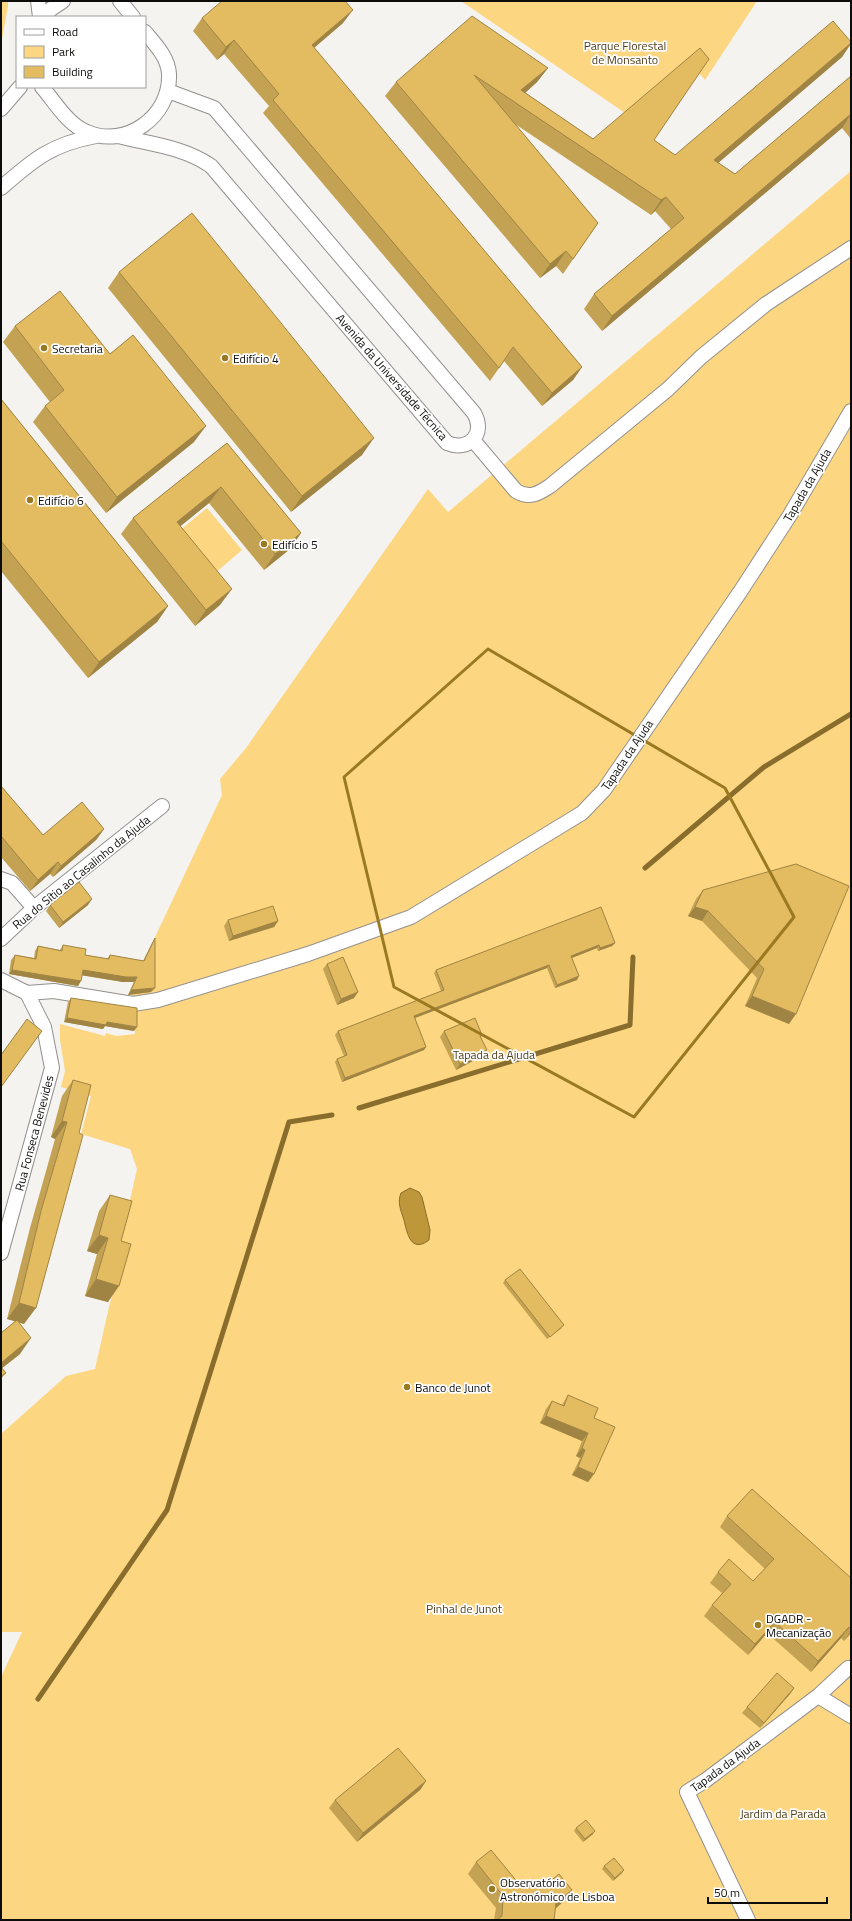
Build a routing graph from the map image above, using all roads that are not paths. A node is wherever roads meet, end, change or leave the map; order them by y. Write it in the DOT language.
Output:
graph roads {
  1 [pos="38,1"];
  2 [pos="64,1"];
  3 [pos="120,1"];
  4 [pos="40,16"];
  5 [pos="44,16"];
  6 [pos="132,16"];
  7 [pos="146,33"];
  8 [pos="19,88"];
  9 [pos="43,88"];
  10 [pos="168,91"];
  11 [pos="1,109"];
  12 [pos="97,136"];
  13 [pos="118,136"];
  14 [pos="1,188"];
  15 [pos="851,248"];
  16 [pos="851,411"];
  17 [pos="473,440"];
  18 [pos="162,806"];
  19 [pos="1,879"];
  20 [pos="34,908"];
  21 [pos="1,939"];
  22 [pos="1,980"];
  23 [pos="27,993"];
  24 [pos="1,1253"];
  25 [pos="851,1668"];
  26 [pos="818,1696"];
  27 [pos="851,1716"];
  28 [pos="748,1920"];
  1 -- 4 [label="street"];
  2 -- 5 [label="street"];
  3 -- 6 [label="street"];
  7 -- 10 [label="street"];
  8 -- 11 [label="street"];
  9 -- 12 [label="street"];
  10 -- 13 [label="street"];
  10 -- 17 [label="street"];
  12 -- 13 [label="street"];
  12 -- 14 [label="street"];
  13 -- 17 [label="street, Avenida da Universidade Técnica"];
  15 -- 17 [label="street"];
  16 -- 23 [label="street, Tapada da Ajuda"];
  18 -- 20 [label="street, Rua do Sítio ao Casalinho da Ajuda"];
  19 -- 20 [label="street"];
  20 -- 21 [label="street, Rua do Sítio ao Casalinho da Ajuda"];
  22 -- 23 [label="street"];
  23 -- 24 [label="street, Rua Fonseca Benevides"];
  25 -- 26 [label="street, Tapada da Ajuda"];
  26 -- 27 [label="street"];
  26 -- 28 [label="street, Tapada da Ajuda"];
}
